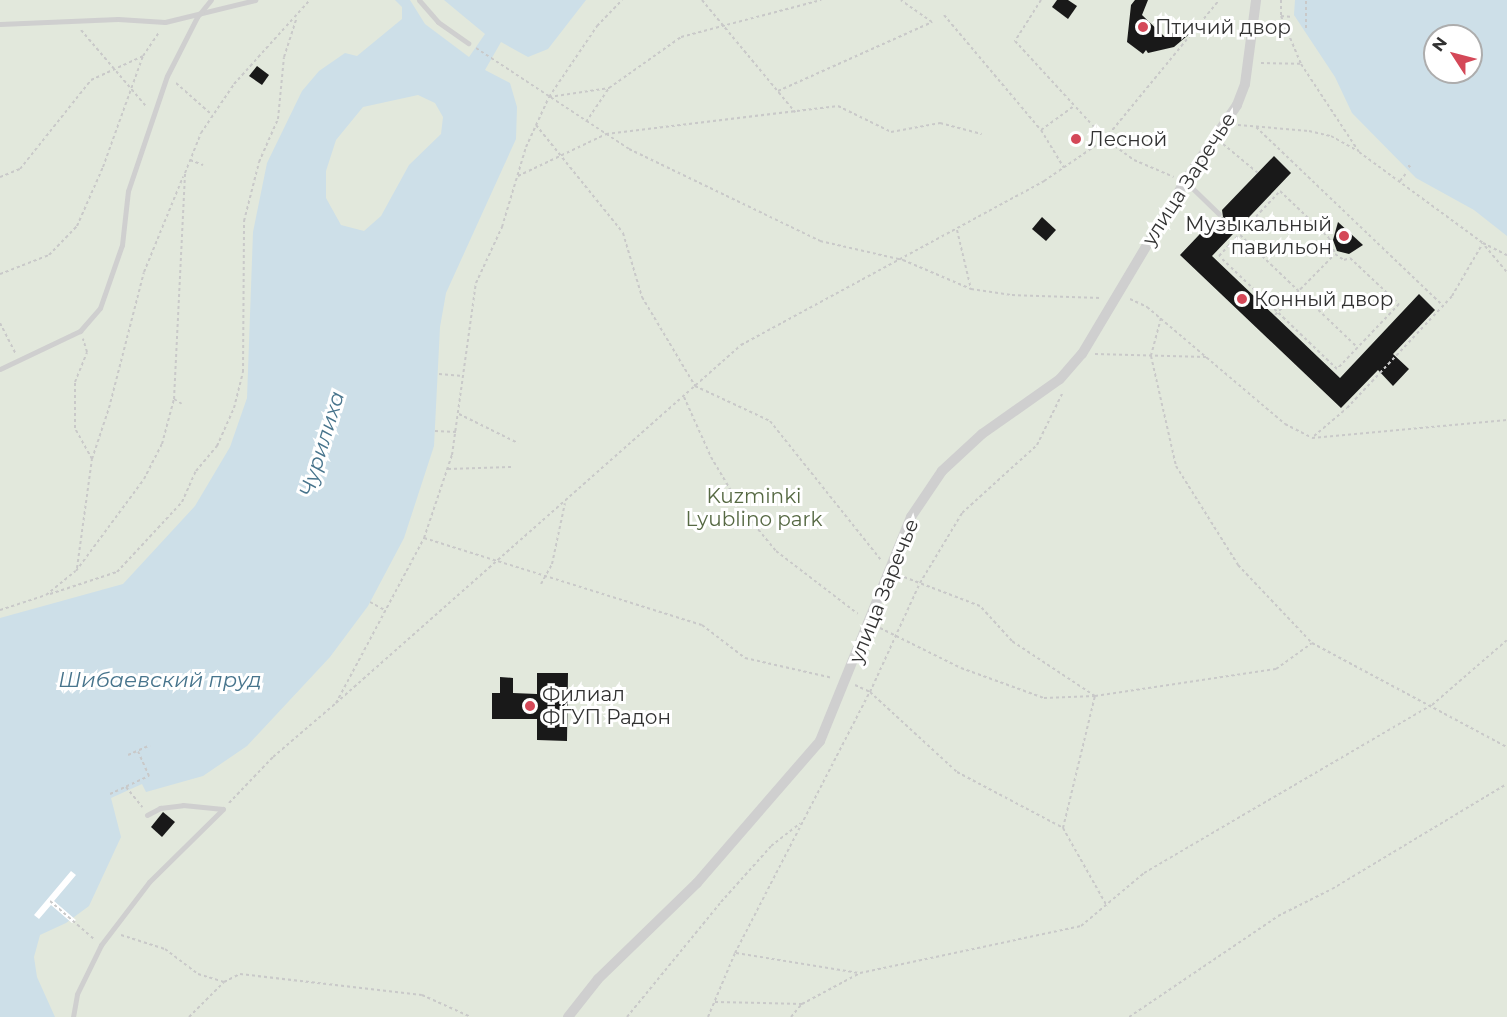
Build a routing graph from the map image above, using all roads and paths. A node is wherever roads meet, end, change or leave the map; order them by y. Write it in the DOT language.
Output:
graph roads {
  1 [pos="211,0"];
  2 [pos="255,0"];
  3 [pos="310,0"];
  4 [pos="419,0"];
  5 [pos="622,0"];
  6 [pos="702,0"];
  7 [pos="821,0"];
  8 [pos="900,0"];
  9 [pos="1041,0"];
  10 [pos="1219,0"];
  11 [pos="1256,0"];
  12 [pos="1281,0"];
  13 [pos="1306,0"];
  14 [pos="298,14"];
  15 [pos="944,15"];
  16 [pos="1281,16"];
  17 [pos="197,17"];
  18 [pos="1293,17"];
  19 [pos="74,22"];
  20 [pos="165,22"];
  21 [pos="0,24"];
  22 [pos="723,26"];
  23 [pos="1306,28"];
  24 [pos="468,43"];
  25 [pos="475,47"];
  26 [pos="143,56"];
  27 [pos="1249,62"];
  28 [pos="1301,64"];
  29 [pos="115,69"];
  30 [pos="167,75"];
  31 [pos="609,88"];
  32 [pos="133,91"];
  33 [pos="777,91"];
  34 [pos="549,97"];
  35 [pos="1074,106"];
  36 [pos="795,112"];
  37 [pos="153,115"];
  38 [pos="213,115"];
  39 [pos="586,122"];
  40 [pos="1225,124"];
  41 [pos="536,125"];
  42 [pos="1256,126"];
  43 [pos="1041,130"];
  44 [pos="606,134"];
  45 [pos="982,134"];
  46 [pos="1216,138"];
  47 [pos="1106,139"];
  48 [pos="1359,152"];
  49 [pos="561,155"];
  50 [pos="190,160"];
  51 [pos="203,165"];
  52 [pos="1408,165"];
  53 [pos="1064,168"];
  54 [pos="1412,168"];
  55 [pos="1407,172"];
  56 [pos="184,173"];
  57 [pos="1258,173"];
  58 [pos="518,176"];
  59 [pos="0,177"];
  60 [pos="1185,181"];
  61 [pos="1400,181"];
  62 [pos="1275,190"];
  63 [pos="1279,193"];
  64 [pos="1219,214"];
  65 [pos="957,230"];
  66 [pos="1236,231"];
  67 [pos="1240,234"];
  68 [pos="1483,243"];
  69 [pos="1335,254"];
  70 [pos="1507,255"];
  71 [pos="903,260"];
  72 [pos="1507,272"];
  73 [pos="0,274"];
  74 [pos="971,288"];
  75 [pos="1299,291"];
  76 [pos="1113,298"];
  77 [pos="1443,306"];
  78 [pos="1277,314"];
  79 [pos="1161,318"];
  80 [pos="0,323"];
  81 [pos="80,331"];
  82 [pos="1358,348"];
  83 [pos="1082,354"];
  84 [pos="1150,356"];
  85 [pos="1206,357"];
  86 [pos="19,359"];
  87 [pos="0,369"];
  88 [pos="439,374"];
  89 [pos="463,376"];
  90 [pos="1067,384"];
  91 [pos="695,386"];
  92 [pos="684,397"];
  93 [pos="174,399"];
  94 [pos="182,404"];
  95 [pos="459,413"];
  96 [pos="1507,420"];
  97 [pos="435,431"];
  98 [pos="456,432"];
  99 [pos="1312,438"];
  100 [pos="518,444"];
  101 [pos="92,459"];
  102 [pos="511,467"];
  103 [pos="448,469"];
  104 [pos="565,503"];
  105 [pos="424,538"];
  106 [pos="499,561"];
  107 [pos="76,571"];
  108 [pos="890,572"];
  109 [pos="546,575"];
  110 [pos="921,583"];
  111 [pos="541,584"];
  112 [pos="46,595"];
  113 [pos="370,602"];
  114 [pos="0,610"];
  115 [pos="386,611"];
  116 [pos="870,623"];
  117 [pos="894,635"];
  118 [pos="1507,640"];
  119 [pos="1312,643"];
  120 [pos="848,681"];
  121 [pos="870,692"];
  122 [pos="1095,696"];
  123 [pos="336,703"];
  124 [pos="1432,705"];
  125 [pos="150,745"];
  126 [pos="1507,747"];
  127 [pos="138,751"];
  128 [pos="128,755"];
  129 [pos="1507,784"];
  130 [pos="126,787"];
  131 [pos="110,794"];
  132 [pos="223,809"];
  133 [pos="147,814"];
  134 [pos="803,821"];
  135 [pos="1063,828"];
  136 [pos="50,901"];
  137 [pos="1107,906"];
  138 [pos="111,932"];
  139 [pos="96,942"];
  140 [pos="735,953"];
  141 [pos="860,973"];
  142 [pos="224,981"];
  143 [pos="714,1002"];
  144 [pos="802,1004"];
  145 [pos="73,1017"];
  146 [pos="189,1017"];
  147 [pos="471,1017"];
  148 [pos="568,1017"];
  149 [pos="627,1017"];
  150 [pos="708,1017"];
  151 [pos="791,1017"];
  152 [pos="1129,1017"];
  1 -- 17 [label="lane"];
  2 -- 17 [label="lane"];
  3 -- 14 [label="path"];
  4 -- 24 [label="lane"];
  5 -- 34 [label="path"];
  6 -- 22 [label="path"];
  7 -- 22 [label="path"];
  8 -- 33 [label="path"];
  9 -- 35 [label="path"];
  10 -- 47 [label="path"];
  11 -- 27 [label="street, улица Заречье"];
  12 -- 16 [label="path"];
  13 -- 23 [label="path"];
  14 -- 38 [label="path"];
  14 -- 112 [label="path"];
  15 -- 43 [label="path"];
  16 -- 18 [label="path"];
  16 -- 28 [label="path"];
  17 -- 20 [label="lane"];
  17 -- 30 [label="lane"];
  19 -- 20 [label="lane"];
  19 -- 21 [label="lane"];
  19 -- 29 [label="path"];
  20 -- 26 [label="path"];
  22 -- 31 [label="path"];
  22 -- 33 [label="path"];
  25 -- 34 [label="path"];
  26 -- 29 [label="path"];
  26 -- 32 [label="path"];
  27 -- 28 [label="path"];
  27 -- 40 [label="street, улица Заречье"];
  28 -- 48 [label="path"];
  29 -- 32 [label="path"];
  29 -- 59 [label="path"];
  30 -- 37 [label="lane"];
  30 -- 38 [label="path"];
  31 -- 34 [label="path"];
  31 -- 39 [label="path"];
  32 -- 37 [label="path"];
  32 -- 73 [label="path"];
  33 -- 36 [label="path"];
  34 -- 39 [label="path"];
  34 -- 41 [label="path"];
  35 -- 43 [label="path"];
  35 -- 47 [label="path"];
  36 -- 44 [label="path"];
  36 -- 45 [label="path"];
  37 -- 81 [label="lane"];
  38 -- 50 [label="path"];
  39 -- 44 [label="path"];
  40 -- 42 [label="path"];
  40 -- 46 [label="street, улица Заречье"];
  41 -- 49 [label="path"];
  41 -- 58 [label="path"];
  42 -- 48 [label="path"];
  42 -- 77 [label="path"];
  43 -- 53 [label="path"];
  44 -- 49 [label="path"];
  44 -- 71 [label="path"];
  46 -- 57 [label="path"];
  46 -- 60 [label="street, улица Заречье"];
  47 -- 53 [label="path"];
  47 -- 60 [label="path"];
  48 -- 61 [label="path"];
  49 -- 58 [label="path"];
  49 -- 91 [label="path"];
  50 -- 51 [label="path"];
  50 -- 56 [label="path"];
  52 -- 54 [label="path"];
  53 -- 65 [label="path"];
  55 -- 61 [label="path"];
  56 -- 93 [label="path"];
  56 -- 101 [label="path"];
  58 -- 89 [label="path"];
  60 -- 64 [label="lane"];
  60 -- 76 [label="street, улица Заречье"];
  61 -- 68 [label="path"];
  62 -- 63 [label="path"];
  63 -- 67 [label="path"];
  63 -- 69 [label="path"];
  65 -- 71 [label="path"];
  65 -- 74 [label="path"];
  66 -- 67 [label="path"];
  67 -- 75 [label="path"];
  67 -- 78 [label="path"];
  68 -- 70 [label="path"];
  68 -- 72 [label="path"];
  68 -- 77 [label="path"];
  69 -- 75 [label="path"];
  69 -- 82 [label="path"];
  71 -- 74 [label="path"];
  71 -- 91 [label="path"];
  74 -- 76 [label="path"];
  75 -- 78 [label="path"];
  75 -- 82 [label="path"];
  76 -- 79 [label="path"];
  76 -- 83 [label="street, улица Заречье"];
  77 -- 99 [label="path"];
  78 -- 82 [label="path"];
  79 -- 84 [label="path"];
  79 -- 85 [label="path"];
  80 -- 86 [label="path"];
  81 -- 86 [label="lane"];
  81 -- 101 [label="path"];
  83 -- 84 [label="path"];
  83 -- 108 [label="street, улица Заречье"];
  84 -- 85 [label="path"];
  84 -- 119 [label="path"];
  85 -- 99 [label="path"];
  86 -- 87 [label="lane"];
  88 -- 89 [label="path"];
  89 -- 95 [label="path"];
  90 -- 110 [label="path"];
  91 -- 92 [label="path"];
  91 -- 108 [label="path"];
  92 -- 104 [label="path"];
  92 -- 116 [label="path"];
  93 -- 94 [label="path"];
  93 -- 107 [label="path"];
  95 -- 98 [label="path"];
  95 -- 100 [label="path"];
  96 -- 99 [label="path"];
  97 -- 98 [label="path"];
  98 -- 103 [label="path"];
  101 -- 107 [label="path"];
  102 -- 103 [label="path"];
  103 -- 105 [label="path"];
  104 -- 106 [label="path"];
  104 -- 109 [label="path"];
  105 -- 106 [label="path"];
  105 -- 115 [label="path"];
  106 -- 109 [label="path"];
  106 -- 123 [label="path"];
  107 -- 112 [label="path"];
  108 -- 110 [label="path"];
  108 -- 116 [label="street, улица Заречье"];
  109 -- 111 [label="path"];
  109 -- 120 [label="path"];
  110 -- 117 [label="path"];
  110 -- 122 [label="path"];
  112 -- 114 [label="path"];
  113 -- 115 [label="path"];
  115 -- 123 [label="path"];
  116 -- 117 [label="path"];
  116 -- 120 [label="street, улица Заречье"];
  117 -- 121 [label="path"];
  117 -- 122 [label="path"];
  118 -- 124 [label="path"];
  119 -- 122 [label="path"];
  119 -- 124 [label="path"];
  120 -- 121 [label="path"];
  120 -- 148 [label="street, улица Заречье"];
  121 -- 134 [label="path"];
  121 -- 135 [label="path"];
  122 -- 135 [label="path"];
  123 -- 132 [label="path"];
  124 -- 126 [label="path"];
  124 -- 137 [label="path"];
  125 -- 127 [label="path"];
  127 -- 128 [label="path"];
  127 -- 130 [label="path"];
  129 -- 152 [label="path"];
  130 -- 131 [label="path"];
  130 -- 133 [label="path"];
  132 -- 133 [label="lane"];
  132 -- 138 [label="lane"];
  134 -- 140 [label="path"];
  134 -- 149 [label="path"];
  135 -- 137 [label="path"];
  136 -- 139 [label="path"];
  137 -- 141 [label="path"];
  138 -- 142 [label="path"];
  138 -- 145 [label="lane"];
  140 -- 141 [label="path"];
  140 -- 143 [label="path"];
  141 -- 144 [label="path"];
  142 -- 146 [label="path"];
  142 -- 147 [label="path"];
  143 -- 144 [label="path"];
  143 -- 150 [label="path"];
  144 -- 151 [label="path"];
}
